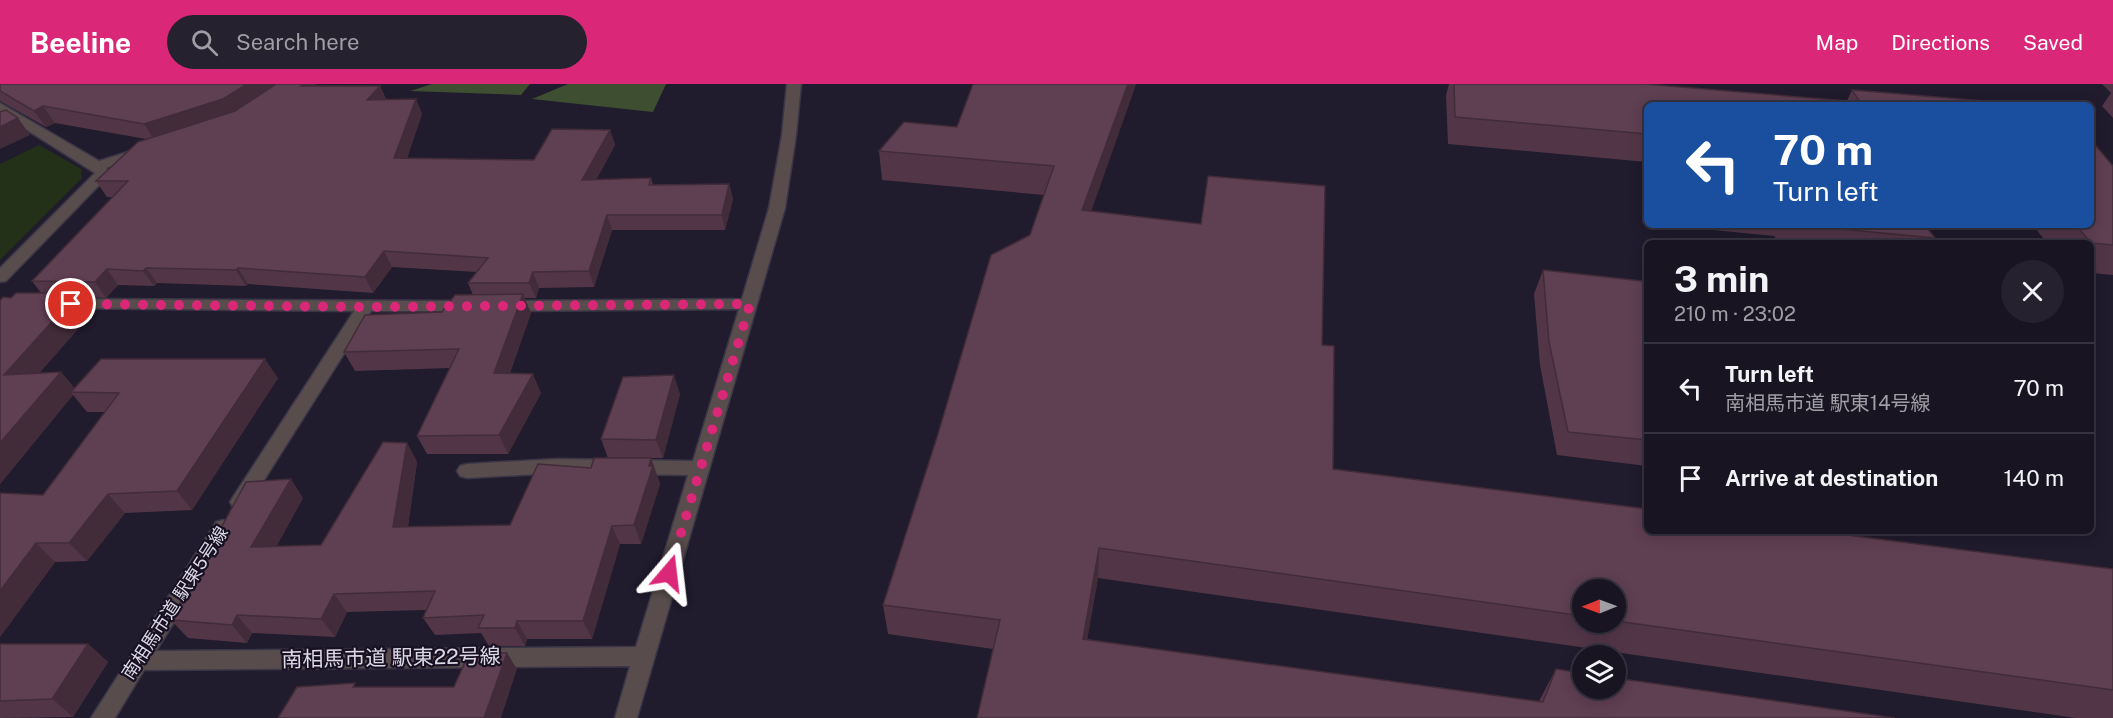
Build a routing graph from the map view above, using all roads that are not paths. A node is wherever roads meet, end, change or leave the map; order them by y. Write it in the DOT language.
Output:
graph roads {
  1 [pos="794,84"];
  2 [pos="0,107"];
  3 [pos="18,118"];
  4 [pos="2,127"];
  5 [pos="162,146"];
  6 [pos="98,166"];
  7 [pos="0,277"];
  8 [pos="49,304"];
  9 [pos="750,304"];
  10 [pos="365,307"];
  11 [pos="700,468"];
  12 [pos="467,471"];
  13 [pos="644,656"];
  14 [pos="139,660"];
  15 [pos="102,718"];
  16 [pos="626,718"];
  1 -- 9 [label="street"];
  2 -- 3 [label="street"];
  3 -- 4 [label="street"];
  3 -- 6 [label="street"];
  5 -- 6 [label="street"];
  6 -- 7 [label="street"];
  8 -- 10 [label="street"];
  9 -- 10 [label="street"];
  9 -- 11 [label="street"];
  10 -- 14 [label="street, 南相馬市道 駅東5号線"];
  11 -- 12 [label="street"];
  11 -- 13 [label="street"];
  13 -- 14 [label="street, 南相馬市道 駅東22号線"];
  13 -- 16 [label="street"];
  14 -- 15 [label="street, 南相馬市道 駅東5号線"];
}
